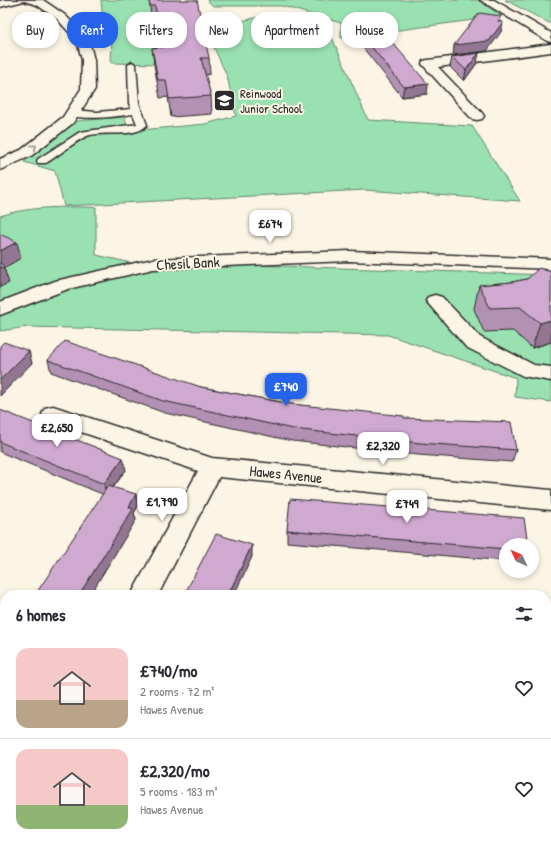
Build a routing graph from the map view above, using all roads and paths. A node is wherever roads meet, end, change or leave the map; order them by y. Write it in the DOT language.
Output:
graph roads {
  1 [pos="19,0"];
  2 [pos="29,0"];
  3 [pos="486,0"];
  4 [pos="0,4"];
  5 [pos="551,38"];
  6 [pos="551,48"];
  7 [pos="132,64"];
  8 [pos="137,111"];
  9 [pos="73,113"];
  10 [pos="476,116"];
  11 [pos="42,161"];
  12 [pos="0,165"];
  13 [pos="551,264"];
  14 [pos="435,301"];
  15 [pos="0,309"];
  16 [pos="551,374"];
  17 [pos="53,414"];
  18 [pos="212,467"];
  19 [pos="551,500"];
  20 [pos="147,590"];
  1 -- 4 [label="street"];
  2 -- 9 [label="street"];
  3 -- 5 [label="street"];
  6 -- 10 [label="street"];
  7 -- 8 [label="lane"];
  8 -- 9 [label="lane"];
  8 -- 11 [label="lane"];
  12 -- 9 [label="street, one-way"];
  13 -- 15 [label="street, Chesil Bank"];
  14 -- 16 [label="street"];
  17 -- 18 [label="street, Hawes Avenue"];
  18 -- 19 [label="street, Hawes Avenue"];
  18 -- 20 [label="street"];
}
